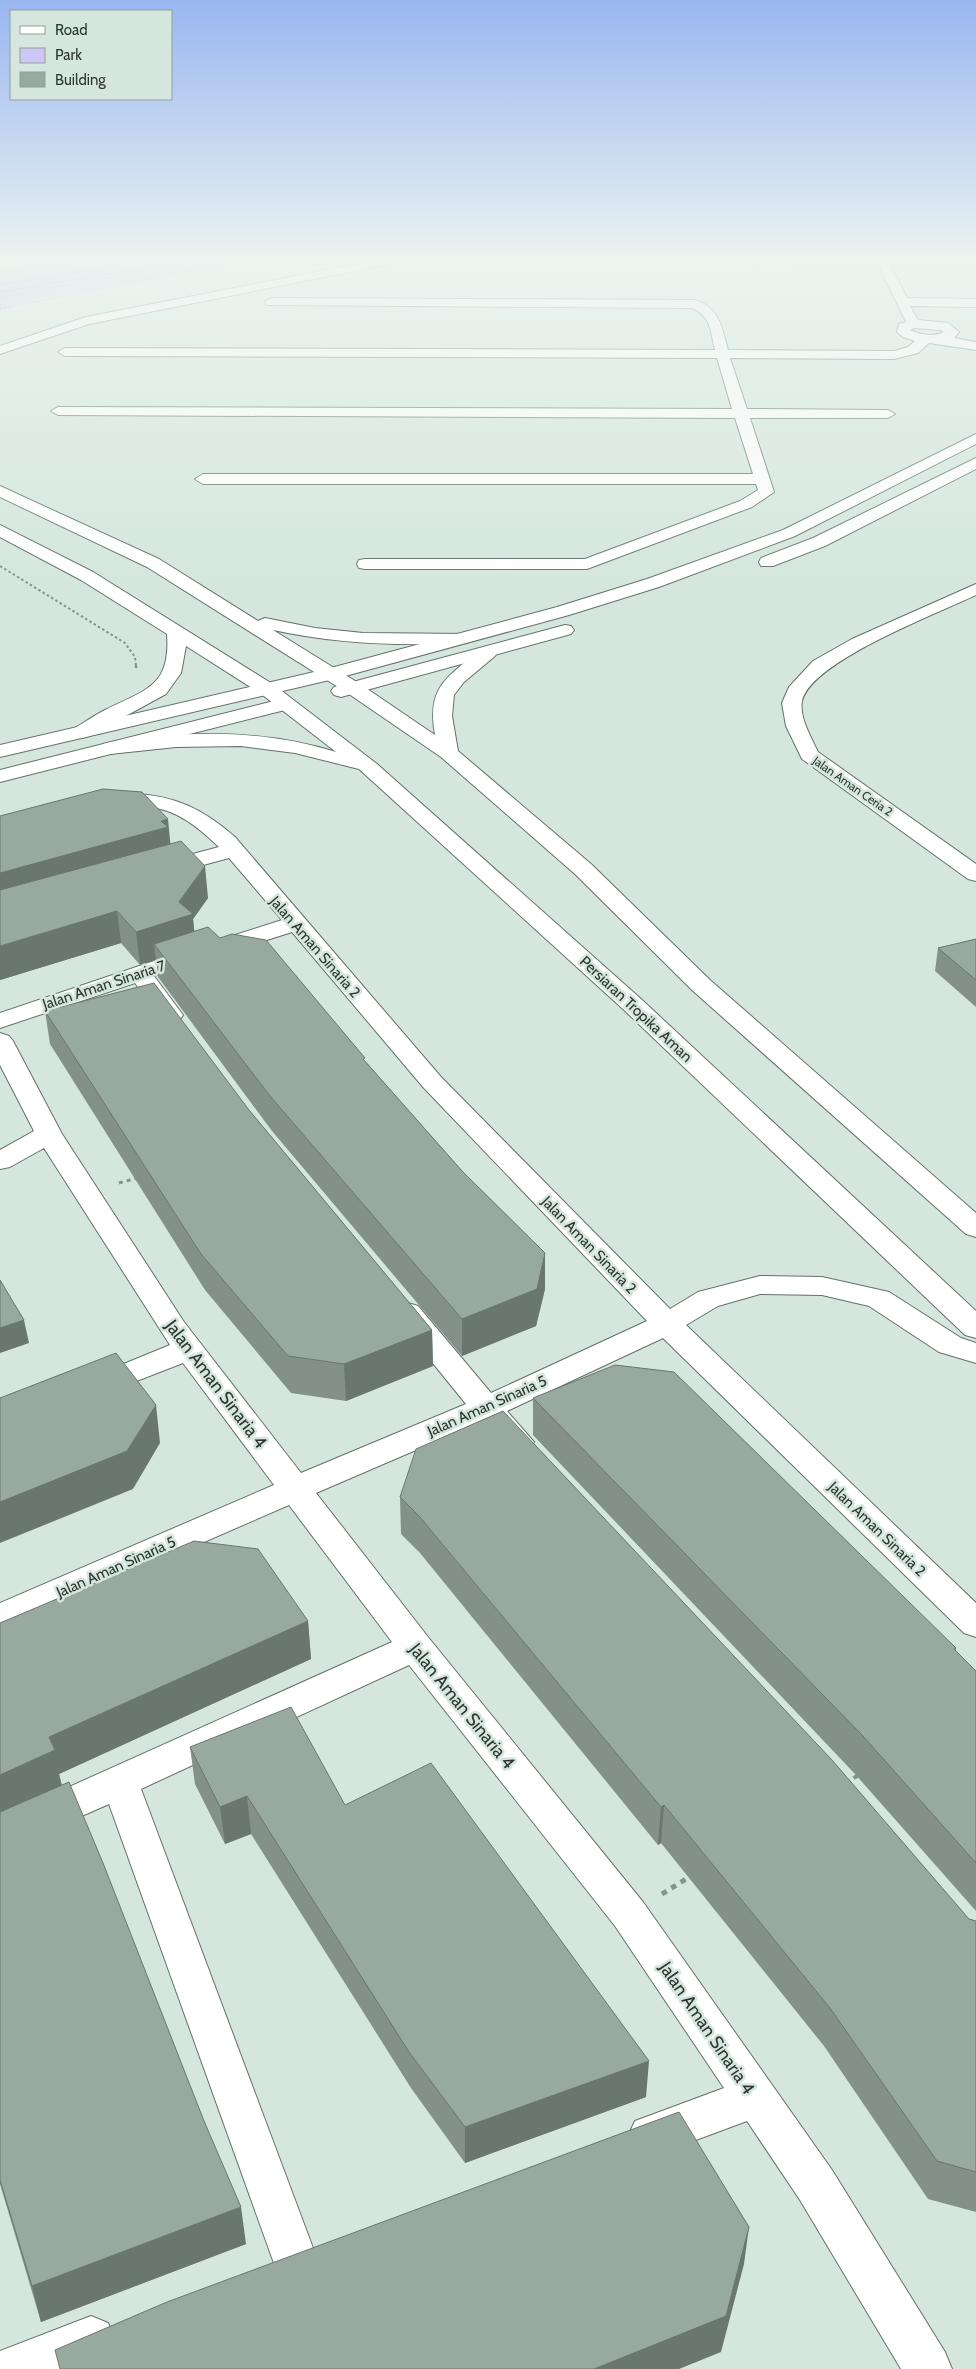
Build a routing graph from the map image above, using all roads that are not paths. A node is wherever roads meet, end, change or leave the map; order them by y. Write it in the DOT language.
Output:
graph roads {
  1 [pos="726,367"];
  2 [pos="58,411"];
  3 [pos="741,414"];
  4 [pos="888,414"];
  5 [pos="976,438"];
  6 [pos="976,463"];
  7 [pos="203,479"];
  8 [pos="762,479"];
  9 [pos="940,481"];
  10 [pos="967,484"];
  11 [pos="0,491"];
  12 [pos="0,530"];
  13 [pos="365,564"];
  14 [pos="749,569"];
  15 [pos="976,590"];
  16 [pos="230,612"];
  17 [pos="579,626"];
  18 [pos="176,633"];
  19 [pos="463,638"];
  20 [pos="488,652"];
  21 [pos="331,674"];
  22 [pos="353,688"];
  23 [pos="324,695"];
  24 [pos="286,697"];
  25 [pos="82,732"];
  26 [pos="110,748"];
  27 [pos="0,751"];
  28 [pos="448,753"];
  29 [pos="370,768"];
  30 [pos="0,776"];
  31 [pos="98,804"];
  32 [pos="229,846"];
  33 [pos="976,874"];
  34 [pos="139,876"];
  35 [pos="294,924"];
  36 [pos="140,973"];
  37 [pos="0,1021"];
  38 [pos="186,1036"];
  39 [pos="0,1040"];
  40 [pos="49,1134"];
  41 [pos="0,1161"];
  42 [pos="976,1228"];
  43 [pos="393,1295"];
  44 [pos="667,1324"];
  45 [pos="976,1328"];
  46 [pos="189,1349"];
  47 [pos="976,1353"];
  48 [pos="72,1396"];
  49 [pos="486,1408"];
  50 [pos="541,1466"];
  51 [pos="294,1489"];
  52 [pos="0,1618"];
  53 [pos="976,1624"];
  54 [pos="415,1647"];
  55 [pos="120,1783"];
  56 [pos="0,1836"];
  57 [pos="754,2098"];
  58 [pos="614,2149"];
  59 [pos="296,2264"];
  60 [pos="131,2325"];
  61 [pos="13,2369"];
  62 [pos="928,2369"];
  1 -- 3 [label="street"];
  2 -- 3 [label="street"];
  3 -- 4 [label="street"];
  3 -- 8 [label="street"];
  5 -- 19 [label="street"];
  6 -- 9 [label="street"];
  7 -- 8 [label="street"];
  8 -- 13 [label="street"];
  9 -- 10 [label="street"];
  9 -- 14 [label="street"];
  11 -- 16 [label="street"];
  12 -- 18 [label="street, Persiaran Tropika Aman"];
  15 -- 33 [label="street, Jalan Aman Ceria 2"];
  16 -- 19 [label="street"];
  16 -- 21 [label="street"];
  17 -- 20 [label="street"];
  18 -- 24 [label="street, Persiaran Tropika Aman"];
  18 -- 25 [label="street"];
  19 -- 21 [label="street"];
  20 -- 22 [label="street"];
  20 -- 28 [label="street"];
  21 -- 22 [label="street"];
  21 -- 24 [label="street"];
  22 -- 23 [label="street"];
  22 -- 28 [label="street"];
  24 -- 25 [label="street"];
  24 -- 26 [label="street"];
  24 -- 29 [label="street, Persiaran Tropika Aman"];
  25 -- 27 [label="street"];
  26 -- 29 [label="street"];
  26 -- 30 [label="street"];
  28 -- 42 [label="street"];
  29 -- 45 [label="street, Persiaran Tropika Aman"];
  31 -- 32 [label="street, Jalan Aman Sinaria 2"];
  32 -- 34 [label="street"];
  32 -- 35 [label="street, Jalan Aman Sinaria 2"];
  35 -- 36 [label="street, Jalan Aman Sinaria 7"];
  35 -- 44 [label="street, Jalan Aman Sinaria 2"];
  36 -- 37 [label="street, Jalan Aman Sinaria 7"];
  36 -- 38 [label="street"];
  39 -- 40 [label="street, Jalan Aman Sinaria 4"];
  40 -- 41 [label="street"];
  40 -- 46 [label="street, Jalan Aman Sinaria 4"];
  43 -- 49 [label="street"];
  44 -- 47 [label="street, Jalan Aman Sinaria 5"];
  44 -- 49 [label="street, Jalan Aman Sinaria 5"];
  44 -- 53 [label="street, Jalan Aman Sinaria 2"];
  46 -- 48 [label="street"];
  46 -- 51 [label="street, Jalan Aman Sinaria 4"];
  49 -- 50 [label="street"];
  49 -- 51 [label="street, Jalan Aman Sinaria 5"];
  51 -- 52 [label="street, Jalan Aman Sinaria 5"];
  51 -- 54 [label="street, Jalan Aman Sinaria 4"];
  54 -- 55 [label="street"];
  54 -- 57 [label="street, Jalan Aman Sinaria 4"];
  55 -- 56 [label="street"];
  55 -- 59 [label="street"];
  57 -- 58 [label="street"];
  57 -- 62 [label="street, Jalan Aman Sinaria 4"];
  60 -- 61 [label="street"];
}
